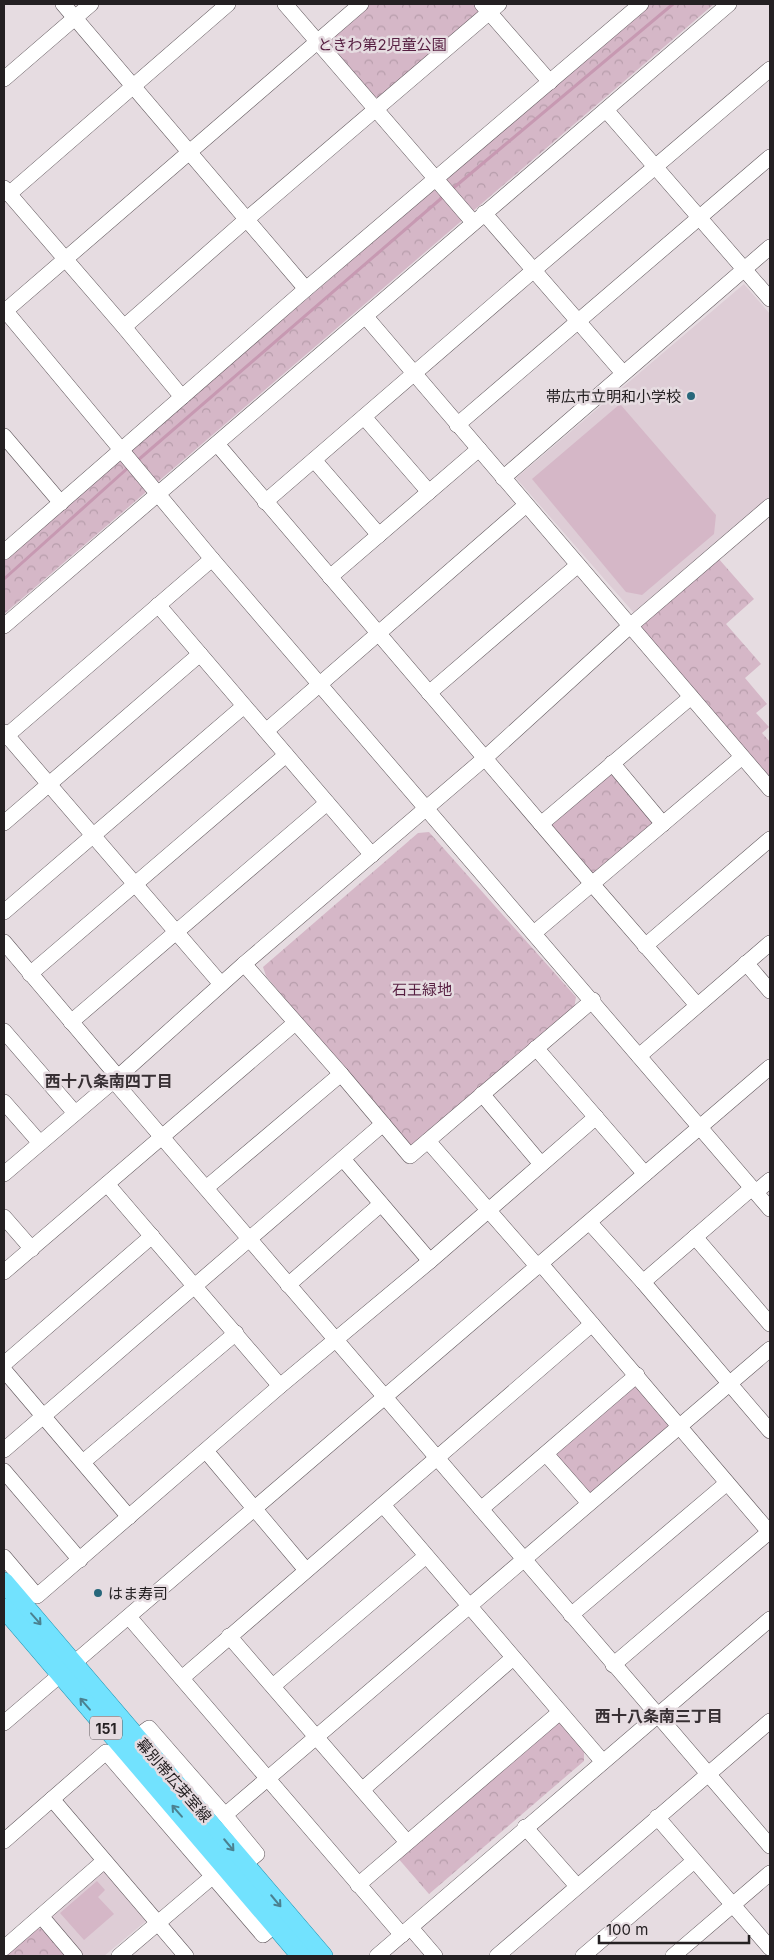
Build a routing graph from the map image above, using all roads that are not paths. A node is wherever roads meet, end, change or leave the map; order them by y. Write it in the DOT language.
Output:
graph roads {
  1 [pos="63,4"];
  2 [pos="91,4"];
  3 [pos="228,4"];
  4 [pos="285,4"];
  5 [pos="361,4"];
  6 [pos="641,4"];
  7 [pos="729,4"];
  8 [pos="490,6"];
  9 [pos="75,18"];
  10 [pos="318,41"];
  11 [pos="770,69"];
  12 [pos="4,79"];
  13 [pos="550,82"];
  14 [pos="134,85"];
  15 [pos="376,108"];
  16 [pos="606,110"];
  17 [pos="189,152"];
  18 [pos="770,158"];
  19 [pos="655,166"];
  20 [pos="436,180"];
  21 [pos="6,191"];
  22 [pos="479,218"];
  23 [pos="699,218"];
  24 [pos="247,219"];
  25 [pos="770,247"];
  26 [pos="64,258"];
  27 [pos="744,269"];
  28 [pos="534,270"];
  29 [pos="306,289"];
  30 [pos="770,299"];
  31 [pos="4,310"];
  32 [pos="366,317"];
  33 [pos="578,321"];
  34 [pos="124,327"];
  35 [pos="623,373"];
  36 [pos="414,374"];
  37 [pos="182,397"];
  38 [pos="364,417"];
  39 [pos="458,425"];
  40 [pos="217,444"];
  41 [pos="7,446"];
  42 [pos="123,450"];
  43 [pos="478,450"];
  44 [pos="314,460"];
  45 [pos="503,478"];
  46 [pos="429,492"];
  47 [pos="159,494"];
  48 [pos="265,502"];
  49 [pos="61,503"];
  50 [pos="526,505"];
  51 [pos="768,513"];
  52 [pos="379,535"];
  53 [pos="4,552"];
  54 [pos="212,558"];
  55 [pos="578,565"];
  56 [pos="330,577"];
  57 [pos="158,605"];
  58 [pos="4,626"];
  59 [pos="630,626"];
  60 [pos="378,633"];
  61 [pos="200,654"];
  62 [pos="320,682"];
  63 [pos="429,693"];
  64 [pos="690,696"];
  65 [pos="244,706"];
  66 [pos="266,731"];
  67 [pos="5,735"];
  68 [pos="286,755"];
  69 [pos="742,757"];
  70 [pos="485,758"];
  71 [pos="612,763"];
  72 [pos="49,784"];
  73 [pos="770,789"];
  74 [pos="327,802"];
  75 [pos="427,808"];
  76 [pos="4,823"];
  77 [pos="541,824"];
  78 [pos="663,824"];
  79 [pos="94,835"];
  80 [pos="770,839"];
  81 [pos="372,855"];
  82 [pos="136,883"];
  83 [pos="593,885"];
  84 [pos="4,912"];
  85 [pos="176,931"];
  86 [pos="534,933"];
  87 [pos="4,942"];
  88 [pos="770,942"];
  89 [pos="645,946"];
  90 [pos="244,964"];
  91 [pos="746,964"];
  92 [pos="30,974"];
  93 [pos="221,984"];
  94 [pos="770,991"];
  95 [pos="592,1000"];
  96 [pos="697,1005"];
  97 [pos="71,1022"];
  98 [pos="295,1022"];
  99 [pos="4,1030"];
  100 [pos="536,1048"];
  101 [pos="639,1056"];
  102 [pos="770,1067"];
  103 [pos="341,1074"];
  104 [pos="115,1078"];
  105 [pos="482,1094"];
  106 [pos="4,1102"];
  107 [pos="75,1113"];
  108 [pos="596,1117"];
  109 [pos="383,1124"];
  110 [pos="700,1128"];
  111 [pos="161,1137"];
  112 [pos="428,1141"];
  113 [pos="40,1144"];
  114 [pos="343,1159"];
  115 [pos="541,1164"];
  116 [pos="4,1174"];
  117 [pos="645,1174"];
  118 [pos="770,1180"];
  119 [pos="107,1184"];
  120 [pos="206,1188"];
  121 [pos="754,1190"];
  122 [pos="381,1204"];
  123 [pos="770,1209"];
  124 [pos="488,1210"];
  125 [pos="4,1216"];
  126 [pos="590,1223"];
  127 [pos="152,1236"];
  128 [pos="695,1237"];
  129 [pos="249,1238"];
  130 [pos="32,1248"];
  131 [pos="430,1260"];
  132 [pos="539,1266"];
  133 [pos="4,1272"];
  134 [pos="643,1282"];
  135 [pos="195,1285"];
  136 [pos="288,1285"];
  137 [pos="592,1324"];
  138 [pos="770,1324"];
  139 [pos="236,1333"];
  140 [pos="336,1340"];
  141 [pos="770,1348"];
  142 [pos="4,1364"];
  143 [pos="4,1370"];
  144 [pos="636,1375"];
  145 [pos="729,1384"];
  146 [pos="280,1386"];
  147 [pos="385,1397"];
  148 [pos="42,1416"];
  149 [pos="679,1426"];
  150 [pos="770,1432"];
  151 [pos="4,1450"];
  152 [pos="206,1451"];
  153 [pos="546,1454"];
  154 [pos="437,1458"];
  155 [pos="83,1462"];
  156 [pos="4,1471"];
  157 [pos="727,1483"];
  158 [pos="589,1503"];
  159 [pos="383,1505"];
  160 [pos="254,1509"];
  161 [pos="481,1509"];
  162 [pos="129,1518"];
  163 [pos="770,1532"];
  164 [pos="426,1556"];
  165 [pos="4,1557"];
  166 [pos="522,1559"];
  167 [pos="80,1560"];
  168 [pos="306,1570"];
  169 [pos="4,1582"];
  170 [pos="469,1606"];
  171 [pos="5,1614"];
  172 [pos="571,1615"];
  173 [pos="129,1617"];
  174 [pos="769,1622"];
  175 [pos="229,1636"];
  176 [pos="513,1658"];
  177 [pos="75,1663"];
  178 [pos="613,1665"];
  179 [pos="60,1676"];
  180 [pos="182,1678"];
  181 [pos="273,1686"];
  182 [pos="560,1712"];
  183 [pos="658,1716"];
  184 [pos="770,1720"];
  185 [pos="4,1722"];
  186 [pos="317,1736"];
  187 [pos="137,1737"];
  188 [pos="603,1762"];
  189 [pos="708,1774"];
  190 [pos="267,1778"];
  191 [pos="151,1780"];
  192 [pos="363,1789"];
  193 [pos="52,1799"];
  194 [pos="225,1814"];
  195 [pos="657,1817"];
  196 [pos="526,1827"];
  197 [pos="4,1841"];
  198 [pos="407,1842"];
  199 [pos="770,1846"];
  200 [pos="104,1861"];
  201 [pos="694,1861"];
  202 [pos="238,1869"];
  203 [pos="770,1873"];
  204 [pos="212,1877"];
  205 [pos="358,1885"];
  206 [pos="577,1886"];
  207 [pos="732,1905"];
  208 [pos="41,1916"];
  209 [pos="158,1923"];
  210 [pos="275,1925"];
  211 [pos="406,1932"];
  212 [pos="4,1948"];
  213 [pos="770,1948"];
  214 [pos="75,1956"];
  215 [pos="119,1956"];
  216 [pos="186,1956"];
  217 [pos="301,1956"];
  218 [pos="323,1956"];
  219 [pos="377,1956"];
  220 [pos="435,1956"];
  221 [pos="497,1956"];
  222 [pos="583,1956"];
  223 [pos="673,1956"];
  1 -- 9 [label="street"];
  2 -- 9 [label="street"];
  3 -- 14 [label="street"];
  4 -- 10 [label="street"];
  5 -- 10 [label="street"];
  6 -- 13 [label="street"];
  7 -- 16 [label="street"];
  8 -- 13 [label="street"];
  8 -- 15 [label="street"];
  9 -- 12 [label="street"];
  9 -- 14 [label="street"];
  10 -- 15 [label="street"];
  10 -- 17 [label="street"];
  11 -- 19 [label="street"];
  13 -- 20 [label="street"];
  14 -- 17 [label="street"];
  14 -- 21 [label="street"];
  15 -- 20 [label="street"];
  15 -- 24 [label="street"];
  16 -- 19 [label="street"];
  16 -- 22 [label="street"];
  17 -- 24 [label="street"];
  17 -- 26 [label="street"];
  18 -- 23 [label="street"];
  19 -- 23 [label="street"];
  19 -- 28 [label="street"];
  20 -- 22 [label="street"];
  20 -- 29 [label="street"];
  21 -- 26 [label="street"];
  22 -- 28 [label="street"];
  22 -- 32 [label="street"];
  23 -- 27 [label="street"];
  23 -- 33 [label="street"];
  24 -- 29 [label="street"];
  24 -- 34 [label="street"];
  25 -- 27 [label="street"];
  26 -- 31 [label="street"];
  26 -- 34 [label="street"];
  27 -- 30 [label="street"];
  27 -- 35 [label="street"];
  28 -- 33 [label="street"];
  28 -- 36 [label="street"];
  29 -- 37 [label="street"];
  31 -- 42 [label="street"];
  32 -- 36 [label="street"];
  32 -- 40 [label="street"];
  33 -- 35 [label="street"];
  33 -- 39 [label="street"];
  34 -- 37 [label="street"];
  35 -- 45 [label="street"];
  36 -- 38 [label="street"];
  36 -- 39 [label="street"];
  37 -- 42 [label="street"];
  38 -- 44 [label="street"];
  38 -- 46 [label="street"];
  39 -- 43 [label="street"];
  40 -- 47 [label="street"];
  40 -- 48 [label="street"];
  41 -- 49 [label="street"];
  42 -- 47 [label="street"];
  42 -- 49 [label="street"];
  43 -- 45 [label="street"];
  43 -- 46 [label="street"];
  44 -- 48 [label="street"];
  44 -- 52 [label="street"];
  45 -- 50 [label="street"];
  46 -- 52 [label="street"];
  47 -- 54 [label="street"];
  47 -- 58 [label="street"];
  48 -- 56 [label="street"];
  49 -- 53 [label="street"];
  50 -- 55 [label="street"];
  50 -- 60 [label="street"];
  51 -- 59 [label="street"];
  52 -- 56 [label="street"];
  54 -- 57 [label="street"];
  54 -- 62 [label="street"];
  55 -- 59 [label="street"];
  55 -- 63 [label="street"];
  56 -- 60 [label="street"];
  57 -- 61 [label="street"];
  57 -- 67 [label="street"];
  59 -- 64 [label="street"];
  59 -- 70 [label="street"];
  60 -- 62 [label="street"];
  60 -- 63 [label="street"];
  61 -- 65 [label="street"];
  61 -- 72 [label="street"];
  62 -- 66 [label="street"];
  62 -- 75 [label="street"];
  63 -- 70 [label="street"];
  64 -- 69 [label="street"];
  64 -- 71 [label="street"];
  65 -- 66 [label="street"];
  65 -- 79 [label="street"];
  66 -- 68 [label="street"];
  67 -- 72 [label="street"];
  68 -- 74 [label="street"];
  68 -- 82 [label="street"];
  69 -- 73 [label="street"];
  69 -- 78 [label="street"];
  70 -- 75 [label="street"];
  70 -- 77 [label="street"];
  71 -- 77 [label="street"];
  71 -- 78 [label="street"];
  72 -- 76 [label="street"];
  72 -- 79 [label="street"];
  74 -- 81 [label="street"];
  74 -- 85 [label="street"];
  75 -- 81 [label="street"];
  75 -- 86 [label="street"];
  77 -- 83 [label="street"];
  78 -- 83 [label="street"];
  79 -- 82 [label="street"];
  79 -- 84 [label="street"];
  80 -- 89 [label="street"];
  81 -- 90 [label="street"];
  82 -- 85 [label="street"];
  82 -- 92 [label="street"];
  83 -- 86 [label="street"];
  83 -- 89 [label="street"];
  85 -- 93 [label="street"];
  85 -- 97 [label="street"];
  86 -- 95 [label="street"];
  87 -- 92 [label="street"];
  88 -- 91 [label="street"];
  89 -- 96 [label="street"];
  90 -- 93 [label="street"];
  90 -- 98 [label="street"];
  91 -- 94 [label="street"];
  91 -- 96 [label="street"];
  92 -- 97 [label="street"];
  93 -- 104 [label="street"];
  95 -- 100 [label="street"];
  95 -- 101 [label="street"];
  96 -- 101 [label="street"];
  97 -- 104 [label="street"];
  98 -- 103 [label="street"];
  98 -- 111 [label="street"];
  99 -- 107 [label="street"];
  100 -- 105 [label="street"];
  100 -- 108 [label="street"];
  101 -- 110 [label="street"];
  102 -- 110 [label="street"];
  103 -- 109 [label="street"];
  103 -- 120 [label="street"];
  104 -- 107 [label="street"];
  104 -- 111 [label="street"];
  105 -- 112 [label="street"];
  105 -- 115 [label="street"];
  106 -- 113 [label="street"];
  107 -- 113 [label="street"];
  108 -- 115 [label="street"];
  108 -- 117 [label="street"];
  109 -- 112 [label="street"];
  109 -- 114 [label="street"];
  110 -- 117 [label="street"];
  110 -- 121 [label="street"];
  111 -- 119 [label="street"];
  111 -- 120 [label="street"];
  112 -- 124 [label="street"];
  113 -- 116 [label="street"];
  114 -- 122 [label="street"];
  114 -- 129 [label="street"];
  115 -- 124 [label="street"];
  117 -- 126 [label="street"];
  118 -- 121 [label="street"];
  119 -- 127 [label="street"];
  119 -- 130 [label="street"];
  120 -- 129 [label="street"];
  121 -- 123 [label="street"];
  121 -- 128 [label="street"];
  122 -- 131 [label="street"];
  122 -- 136 [label="street"];
  124 -- 131 [label="street"];
  124 -- 132 [label="street"];
  125 -- 130 [label="street"];
  126 -- 132 [label="street"];
  126 -- 134 [label="street"];
  127 -- 135 [label="street"];
  127 -- 142 [label="street"];
  128 -- 134 [label="street"];
  128 -- 138 [label="street"];
  129 -- 135 [label="street"];
  129 -- 136 [label="street"];
  130 -- 133 [label="street"];
  131 -- 140 [label="street"];
  132 -- 137 [label="street"];
  132 -- 147 [label="street"];
  134 -- 145 [label="street"];
  135 -- 139 [label="street"];
  135 -- 148 [label="street"];
  136 -- 140 [label="street"];
  137 -- 144 [label="street"];
  137 -- 154 [label="street"];
  139 -- 146 [label="street"];
  139 -- 155 [label="street"];
  140 -- 146 [label="street"];
  140 -- 147 [label="street"];
  141 -- 145 [label="street"];
  143 -- 148 [label="street"];
  144 -- 149 [label="street"];
  144 -- 153 [label="street"];
  145 -- 149 [label="street"];
  145 -- 150 [label="street"];
  146 -- 152 [label="street"];
  147 -- 154 [label="street"];
  147 -- 160 [label="street"];
  148 -- 151 [label="street"];
  148 -- 155 [label="street"];
  149 -- 157 [label="street"];
  149 -- 158 [label="street"];
  152 -- 160 [label="street"];
  152 -- 162 [label="street"];
  153 -- 158 [label="street"];
  153 -- 161 [label="street"];
  154 -- 159 [label="street"];
  154 -- 161 [label="street"];
  155 -- 162 [label="street"];
  156 -- 167 [label="street"];
  157 -- 163 [label="street"];
  157 -- 172 [label="street"];
  158 -- 166 [label="street"];
  159 -- 164 [label="street"];
  159 -- 168 [label="street"];
  160 -- 168 [label="street"];
  160 -- 173 [label="street"];
  161 -- 166 [label="street"];
  162 -- 167 [label="street"];
  163 -- 178 [label="street"];
  164 -- 170 [label="street"];
  164 -- 181 [label="street"];
  165 -- 167 [label="street"];
  166 -- 170 [label="street"];
  166 -- 172 [label="street"];
  168 -- 175 [label="street"];
  169 -- 177 [label="main road, 幕別帯広芽室線 / 151, one-way"];
  170 -- 176 [label="street"];
  170 -- 186 [label="street"];
  171 -- 179 [label="main road, 幕別帯広芽室線 / 151"];
  172 -- 178 [label="street"];
  173 -- 177 [label="street"];
  173 -- 180 [label="street"];
  174 -- 183 [label="street"];
  175 -- 180 [label="street"];
  175 -- 181 [label="street"];
  176 -- 182 [label="street"];
  176 -- 192 [label="street"];
  177 -- 179 [label="street"];
  177 -- 187 [label="main road, 幕別帯広芽室線 / 151"];
  178 -- 183 [label="street"];
  179 -- 185 [label="street"];
  191 -- 179 [label="main road, 幕別帯広芽室線 / 151, one-way"];
  180 -- 190 [label="street"];
  181 -- 186 [label="street"];
  182 -- 188 [label="street"];
  182 -- 198 [label="street"];
  183 -- 188 [label="street"];
  183 -- 189 [label="street"];
  184 -- 189 [label="street"];
  186 -- 190 [label="street"];
  186 -- 192 [label="street"];
  187 -- 191 [label="main road, 幕別帯広芽室線 / 151"];
  187 -- 194 [label="street"];
  188 -- 196 [label="street"];
  189 -- 195 [label="street"];
  189 -- 199 [label="street"];
  190 -- 194 [label="street"];
  190 -- 205 [label="street"];
  191 -- 193 [label="street"];
  191 -- 202 [label="main road, 幕別帯広芽室線 / 151"];
  191 -- 204 [label="street"];
  192 -- 198 [label="street"];
  193 -- 197 [label="street"];
  193 -- 200 [label="street"];
  194 -- 202 [label="street"];
  195 -- 201 [label="street"];
  195 -- 206 [label="street"];
  196 -- 206 [label="street"];
  196 -- 211 [label="street"];
  198 -- 205 [label="street"];
  200 -- 208 [label="street"];
  200 -- 209 [label="street"];
  201 -- 207 [label="street"];
  201 -- 222 [label="street"];
  202 -- 210 [label="main road, 幕別帯広芽室線 / 151"];
  202 -- 218 [label="main road, 幕別帯広芽室線 / 151, one-way"];
  203 -- 207 [label="street"];
  204 -- 209 [label="street"];
  204 -- 210 [label="street"];
  205 -- 211 [label="street"];
  206 -- 221 [label="street"];
  207 -- 213 [label="street"];
  207 -- 223 [label="street"];
  208 -- 212 [label="street"];
  208 -- 214 [label="street"];
  209 -- 215 [label="street"];
  209 -- 216 [label="street"];
  210 -- 217 [label="main road, 幕別帯広芽室線 / 151"];
  211 -- 219 [label="street"];
  211 -- 220 [label="street"];
}
